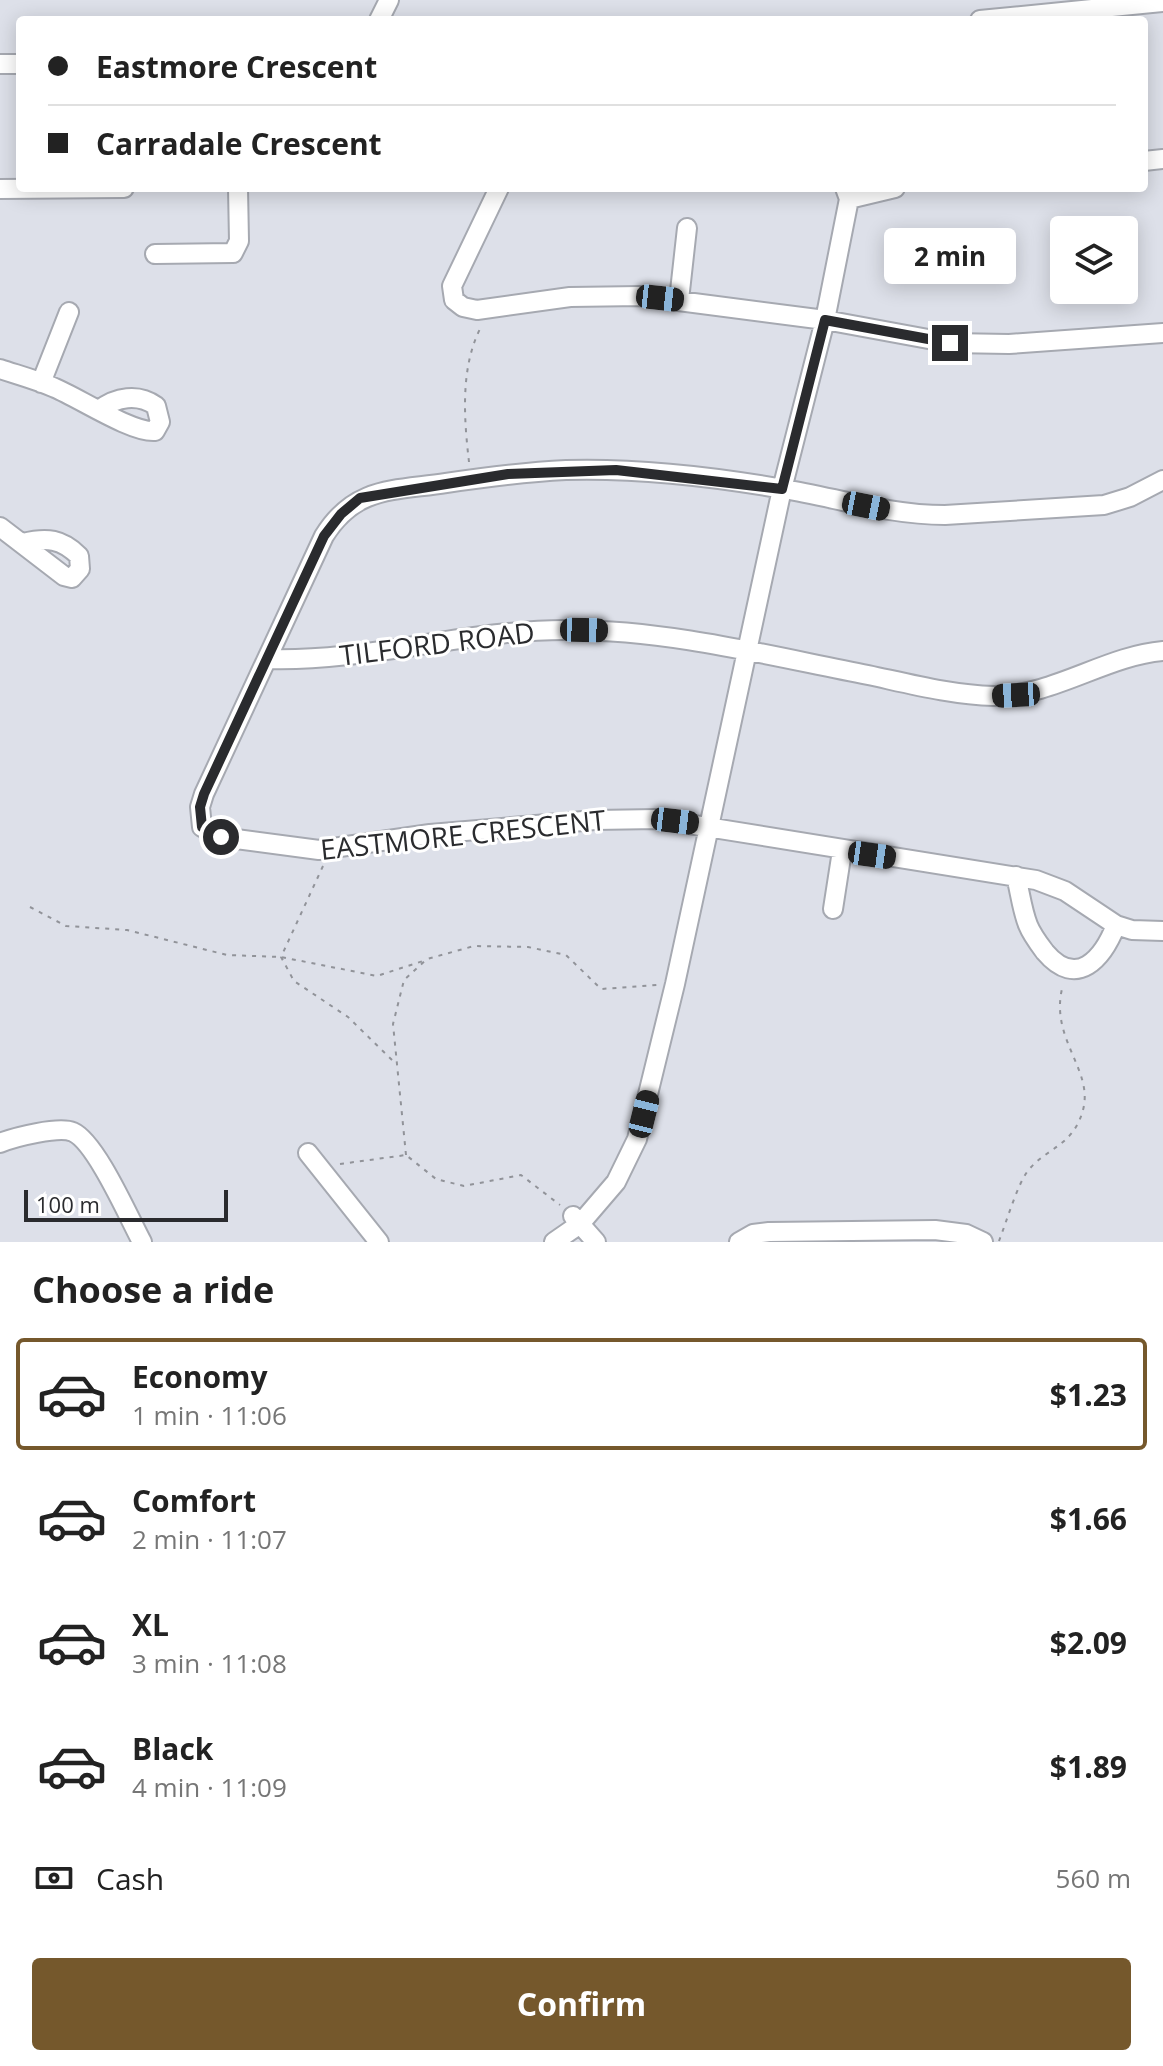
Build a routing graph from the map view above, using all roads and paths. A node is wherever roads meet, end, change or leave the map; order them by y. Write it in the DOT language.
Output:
graph roads {
  1 [pos="1163,2"];
  2 [pos="1021,16"];
  3 [pos="238,192"];
  4 [pos="497,192"];
  5 [pos="847,194"];
  6 [pos="687,228"];
  7 [pos="155,254"];
  8 [pos="679,300"];
  9 [pos="493,308"];
  10 [pos="69,312"];
  11 [pos="825,320"];
  12 [pos="1163,333"];
  13 [pos="0,369"];
  14 [pos="41,383"];
  15 [pos="99,410"];
  16 [pos="471,479"];
  17 [pos="1163,480"];
  18 [pos="782,489"];
  19 [pos="0,527"];
  20 [pos="23,543"];
  21 [pos="1163,651"];
  22 [pos="748,652"];
  23 [pos="268,659"];
  24 [pos="708,826"];
  25 [pos="331,849"];
  26 [pos="842,851"];
  27 [pos="1016,876"];
  28 [pos="30,907"];
  29 [pos="833,909"];
  30 [pos="1116,925"];
  31 [pos="1163,931"];
  32 [pos="281,957"];
  33 [pos="427,959"];
  34 [pos="1068,969"];
  35 [pos="675,984"];
  36 [pos="396,1064"];
  37 [pos="0,1143"];
  38 [pos="406,1155"];
  39 [pos="314,1160"];
  40 [pos="576,1220"];
  41 [pos="142,1242"];
  42 [pos="379,1242"];
  43 [pos="538,1242"];
  44 [pos="554,1242"];
  45 [pos="596,1242"];
  46 [pos="739,1242"];
  47 [pos="983,1242"];
  48 [pos="999,1242"];
  1 -- 2 [label="street"];
  3 -- 7 [label="street"];
  4 -- 9 [label="street"];
  5 -- 11 [label="street"];
  6 -- 8 [label="street"];
  8 -- 9 [label="street"];
  8 -- 11 [label="street"];
  9 -- 16 [label="path"];
  10 -- 14 [label="street"];
  11 -- 12 [label="street"];
  11 -- 18 [label="street"];
  13 -- 14 [label="street"];
  14 -- 15 [label="street"];
  16 -- 18 [label="street, EASTMORE CRESCENT"];
  16 -- 23 [label="street, EASTMORE CRESCENT"];
  17 -- 18 [label="street, EASTMORE CRESCENT"];
  18 -- 22 [label="street"];
  19 -- 20 [label="street"];
  21 -- 22 [label="street, TILFORD ROAD"];
  22 -- 23 [label="street, TILFORD ROAD"];
  22 -- 24 [label="street"];
  23 -- 25 [label="street, EASTMORE CRESCENT"];
  24 -- 25 [label="street, EASTMORE CRESCENT"];
  24 -- 26 [label="street, EASTMORE CRESCENT"];
  24 -- 35 [label="street"];
  25 -- 32 [label="path"];
  26 -- 27 [label="street, EASTMORE CRESCENT"];
  26 -- 29 [label="street"];
  27 -- 30 [label="street, EASTMORE CRESCENT"];
  27 -- 34 [label="street"];
  28 -- 32 [label="path"];
  30 -- 31 [label="street"];
  30 -- 34 [label="street"];
  32 -- 33 [label="path"];
  32 -- 36 [label="path"];
  33 -- 35 [label="path"];
  33 -- 36 [label="path"];
  34 -- 48 [label="path"];
  35 -- 40 [label="street"];
  36 -- 38 [label="path"];
  37 -- 41 [label="street"];
  38 -- 39 [label="path"];
  38 -- 40 [label="path"];
  39 -- 42 [label="street"];
  40 -- 43 [label="street"];
  40 -- 44 [label="street"];
  40 -- 45 [label="street"];
  46 -- 47 [label="street"];
}
